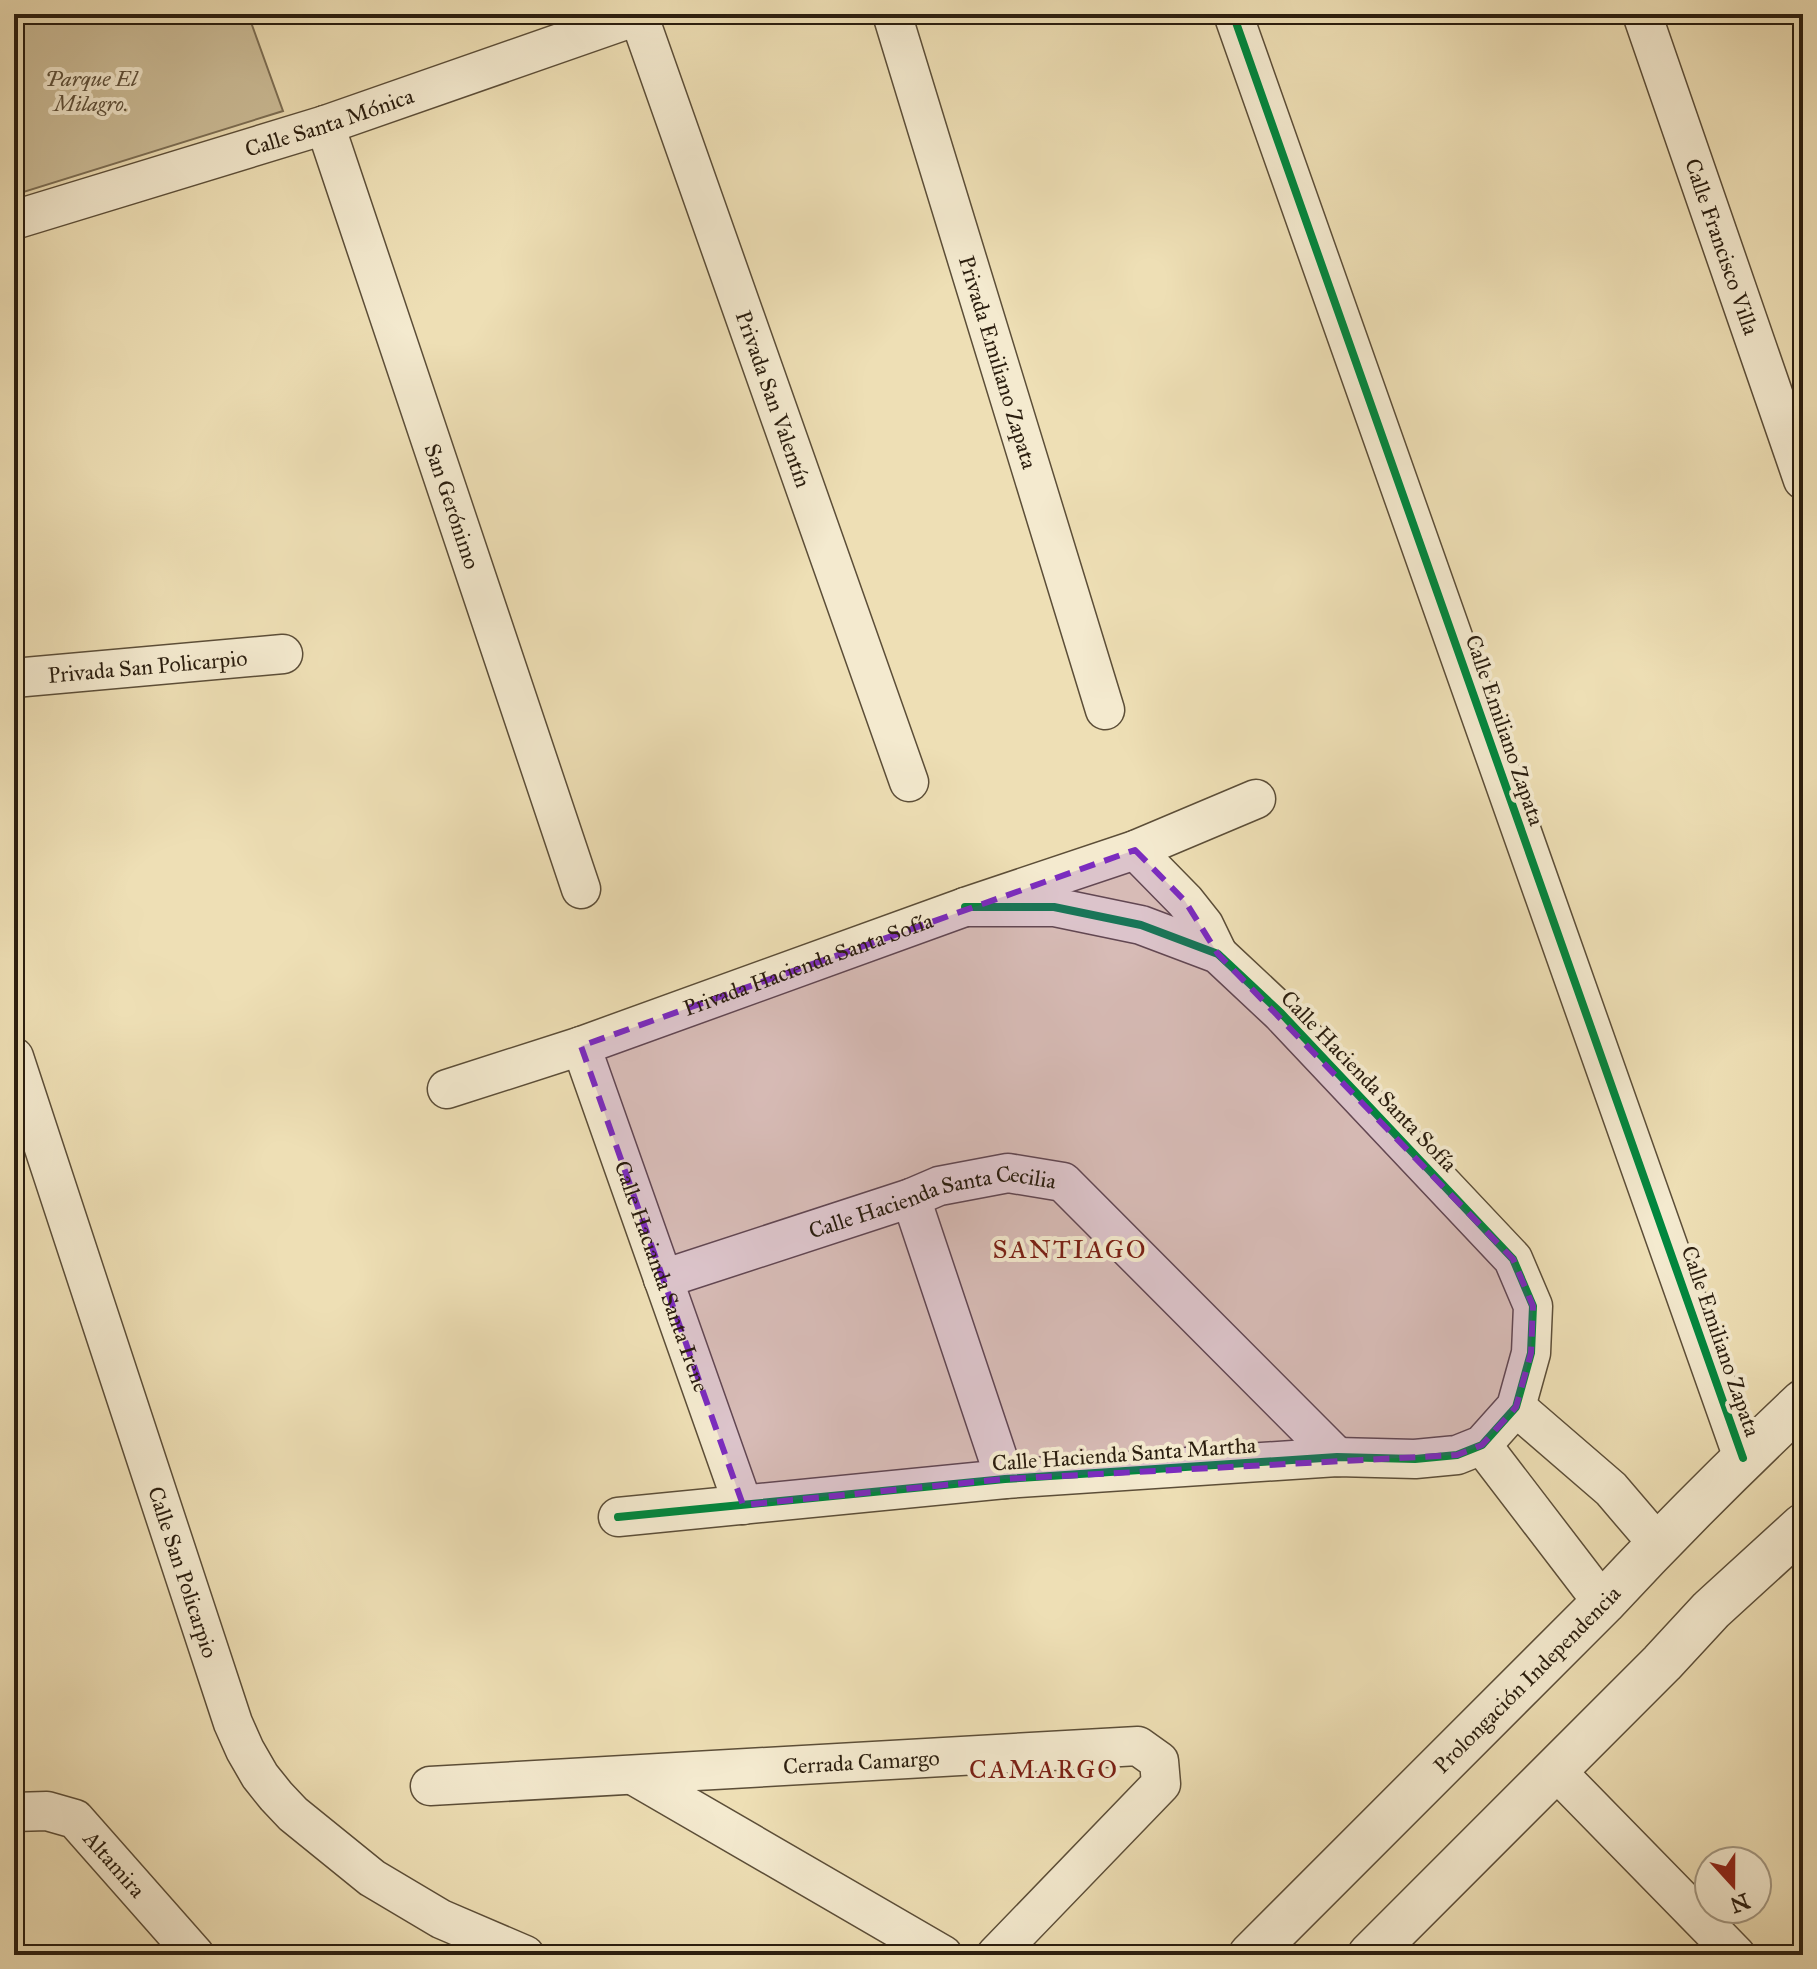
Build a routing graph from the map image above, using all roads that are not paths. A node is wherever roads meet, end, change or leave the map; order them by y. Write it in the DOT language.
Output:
graph roads {
  1 [pos="639,14"];
  2 [pos="892,14"];
  3 [pos="1233,14"];
  4 [pos="1642,14"];
  5 [pos="325,125"];
  6 [pos="14,220"];
  7 [pos="1803,480"];
  8 [pos="283,654"];
  9 [pos="14,678"];
  10 [pos="1105,710"];
  11 [pos="909,782"];
  12 [pos="1256,799"];
  13 [pos="1135,850"];
  14 [pos="581,889"];
  15 [pos="965,907"];
  16 [pos="1218,954"];
  17 [pos="581,1046"];
  18 [pos="14,1057"];
  19 [pos="447,1089"];
  20 [pos="911,1198"];
  21 [pos="663,1279"];
  22 [pos="1803,1402"];
  23 [pos="1499,1426"];
  24 [pos="1337,1457"];
  25 [pos="1743,1458"];
  26 [pos="1005,1479"];
  27 [pos="743,1505"];
  28 [pos="618,1517"];
  29 [pos="1803,1526"];
  30 [pos="1658,1544"];
  31 [pos="1603,1603"];
  32 [pos="1555,1770"];
  33 [pos="633,1775"];
  34 [pos="430,1786"];
  35 [pos="14,1812"];
  36 [pos="195,1955"];
  37 [pos="525,1955"];
  38 [pos="943,1955"];
  39 [pos="996,1955"];
  40 [pos="1251,1955"];
  41 [pos="1370,1955"];
  42 [pos="1736,1955"];
  1 -- 5 [label="street, Calle Santa Mónica"];
  1 -- 11 [label="street, Privada San Valentín"];
  2 -- 10 [label="street, Privada Emiliano Zapata"];
  3 -- 25 [label="street, Calle Emiliano Zapata"];
  4 -- 7 [label="street, Calle Francisco Villa"];
  5 -- 6 [label="street, Calle Santa Mónica"];
  5 -- 14 [label="street, San Gerónimo"];
  8 -- 9 [label="street, Privada San Policarpio"];
  12 -- 13 [label="street, Privada Hacienda Santa Sofía"];
  13 -- 15 [label="street, Privada Hacienda Santa Sofía"];
  13 -- 16 [label="street"];
  15 -- 16 [label="street, Calle Hacienda Santa Sofía"];
  15 -- 17 [label="street, Privada Hacienda Santa Sofía"];
  16 -- 23 [label="street, Calle Hacienda Santa Sofía"];
  17 -- 19 [label="street, Privada Hacienda Santa Sofía"];
  17 -- 21 [label="street, Calle Hacianda Santa Irene"];
  18 -- 37 [label="street, Calle San Policarpio"];
  20 -- 21 [label="street, Calle Hacienda Santa Cecilia"];
  20 -- 24 [label="street, Calle Hacienda Santa Cecilia"];
  20 -- 26 [label="street"];
  21 -- 27 [label="street, Calle Hacianda Santa Irene"];
  22 -- 25 [label="street, Prolongación Independencia"];
  23 -- 24 [label="street, Calle Hacienda Santa Martha"];
  23 -- 30 [label="street"];
  23 -- 31 [label="street"];
  24 -- 26 [label="street, Calle Hacienda Santa Martha"];
  25 -- 30 [label="street, Prolongación Independencia"];
  26 -- 27 [label="street, Calle Hacienda Santa Martha"];
  27 -- 28 [label="street, Calle Hacienda Santa Martha"];
  29 -- 32 [label="street"];
  30 -- 31 [label="street, Prolongación Independencia"];
  31 -- 40 [label="street, Prolongación Independencia"];
  32 -- 41 [label="street"];
  32 -- 42 [label="street"];
  33 -- 34 [label="street, Cerrada Camargo"];
  33 -- 38 [label="street"];
  33 -- 39 [label="street, Cerrada Camargo"];
  35 -- 36 [label="street, Altamira"];
}
